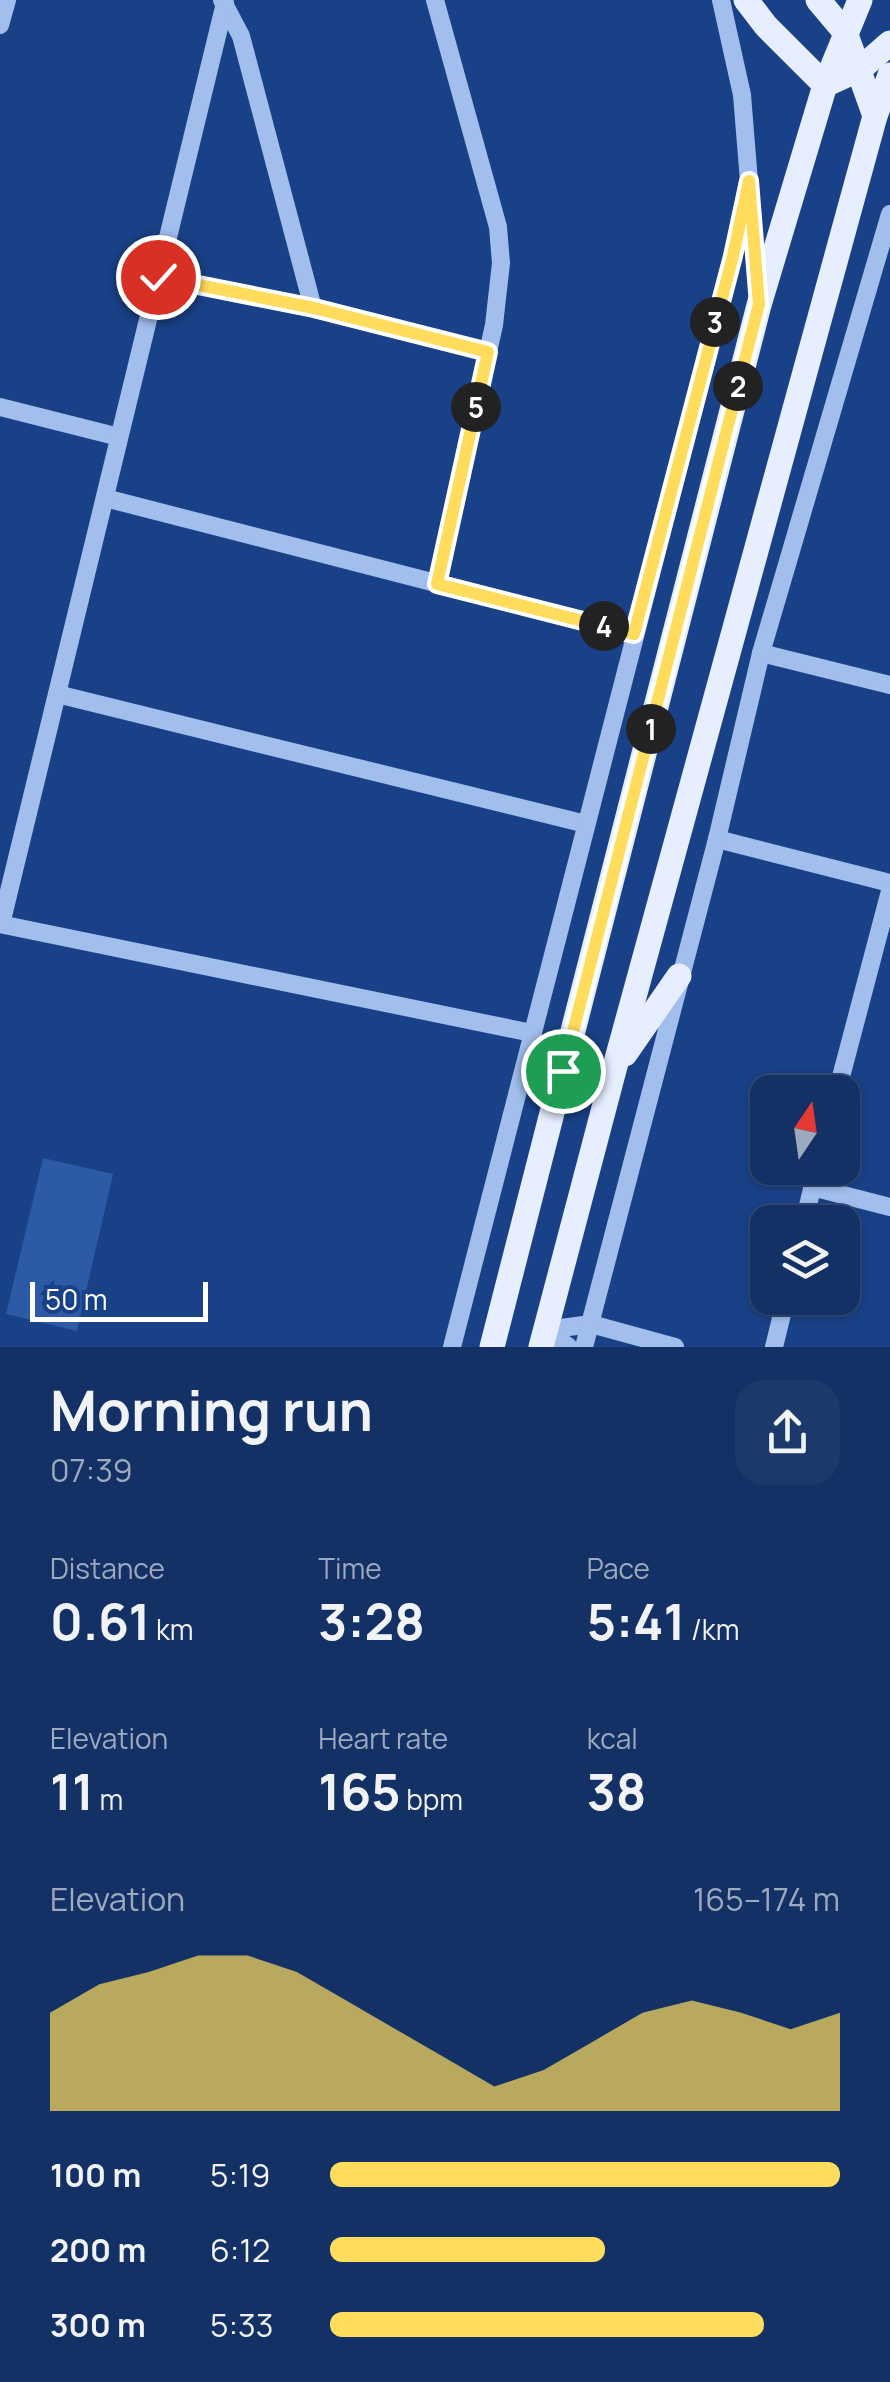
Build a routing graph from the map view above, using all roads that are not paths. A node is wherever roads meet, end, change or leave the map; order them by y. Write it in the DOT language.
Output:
graph roads {
  1 [pos="6,0"];
  2 [pos="436,0"];
  3 [pos="721,0"];
  4 [pos="746,0"];
  5 [pos="818,0"];
  6 [pos="860,0"];
  7 [pos="224,1"];
  8 [pos="0,25"];
  9 [pos="845,32"];
  10 [pos="890,43"];
  11 [pos="860,69"];
  12 [pos="890,75"];
  13 [pos="825,86"];
  14 [pos="875,116"];
  15 [pos="749,181"];
  16 [pos="890,214"];
  17 [pos="158,277"];
  18 [pos="759,304"];
  19 [pos="314,308"];
  20 [pos="488,352"];
  21 [pos="0,407"];
  22 [pos="119,437"];
  23 [pos="105,498"];
  24 [pos="437,584"];
  25 [pos="634,634"];
  26 [pos="761,653"];
  27 [pos="890,686"];
  28 [pos="57,694"];
  29 [pos="586,824"];
  30 [pos="717,839"];
  31 [pos="890,883"];
  32 [pos="890,890"];
  33 [pos="0,924"];
  34 [pos="680,976"];
  35 [pos="532,1033"];
  36 [pos="614,1070"];
  37 [pos="841,1075"];
  38 [pos="813,1185"];
  39 [pos="812,1188"];
  40 [pos="808,1205"];
  41 [pos="890,1207"];
  42 [pos="782,1315"];
  43 [pos="591,1324"];
  44 [pos="544,1338"];
  45 [pos="452,1347"];
  46 [pos="492,1347"];
  47 [pos="569,1347"];
  48 [pos="584,1347"];
  49 [pos="675,1347"];
  50 [pos="774,1347"];
  1 -- 8 [label="street"];
  2 -- 20 [label="street"];
  3 -- 15 [label="street"];
  4 -- 13 [label="main road"];
  5 -- 9 [label="main road"];
  6 -- 9 [label="main road"];
  7 -- 17 [label="street"];
  7 -- 19 [label="street"];
  9 -- 11 [label="main road"];
  9 -- 13 [label="main road"];
  10 -- 11 [label="main road"];
  11 -- 13 [label="main road"];
  11 -- 14 [label="main road"];
  12 -- 14 [label="main road"];
  13 -- 18 [label="main road"];
  14 -- 36 [label="main road"];
  15 -- 18 [label="street"];
  15 -- 25 [label="street"];
  16 -- 26 [label="street"];
  17 -- 19 [label="street"];
  17 -- 22 [label="street"];
  18 -- 46 [label="main road"];
  19 -- 20 [label="street"];
  20 -- 24 [label="street"];
  21 -- 22 [label="street"];
  22 -- 23 [label="street"];
  23 -- 24 [label="street"];
  23 -- 28 [label="street"];
  24 -- 25 [label="street"];
  25 -- 29 [label="street"];
  26 -- 27 [label="street"];
  26 -- 30 [label="street"];
  28 -- 29 [label="street"];
  28 -- 33 [label="street"];
  29 -- 35 [label="street"];
  30 -- 31 [label="street"];
  30 -- 34 [label="street"];
  32 -- 37 [label="street"];
  33 -- 35 [label="street"];
  34 -- 36 [label="main road"];
  34 -- 43 [label="street"];
  35 -- 45 [label="street"];
  36 -- 44 [label="main road"];
  38 -- 39 [label="street"];
  39 -- 40 [label="street"];
  39 -- 41 [label="street"];
  42 -- 50 [label="street"];
  43 -- 44 [label="street"];
  43 -- 48 [label="street"];
  43 -- 49 [label="street"];
  44 -- 47 [label="street"];
}
